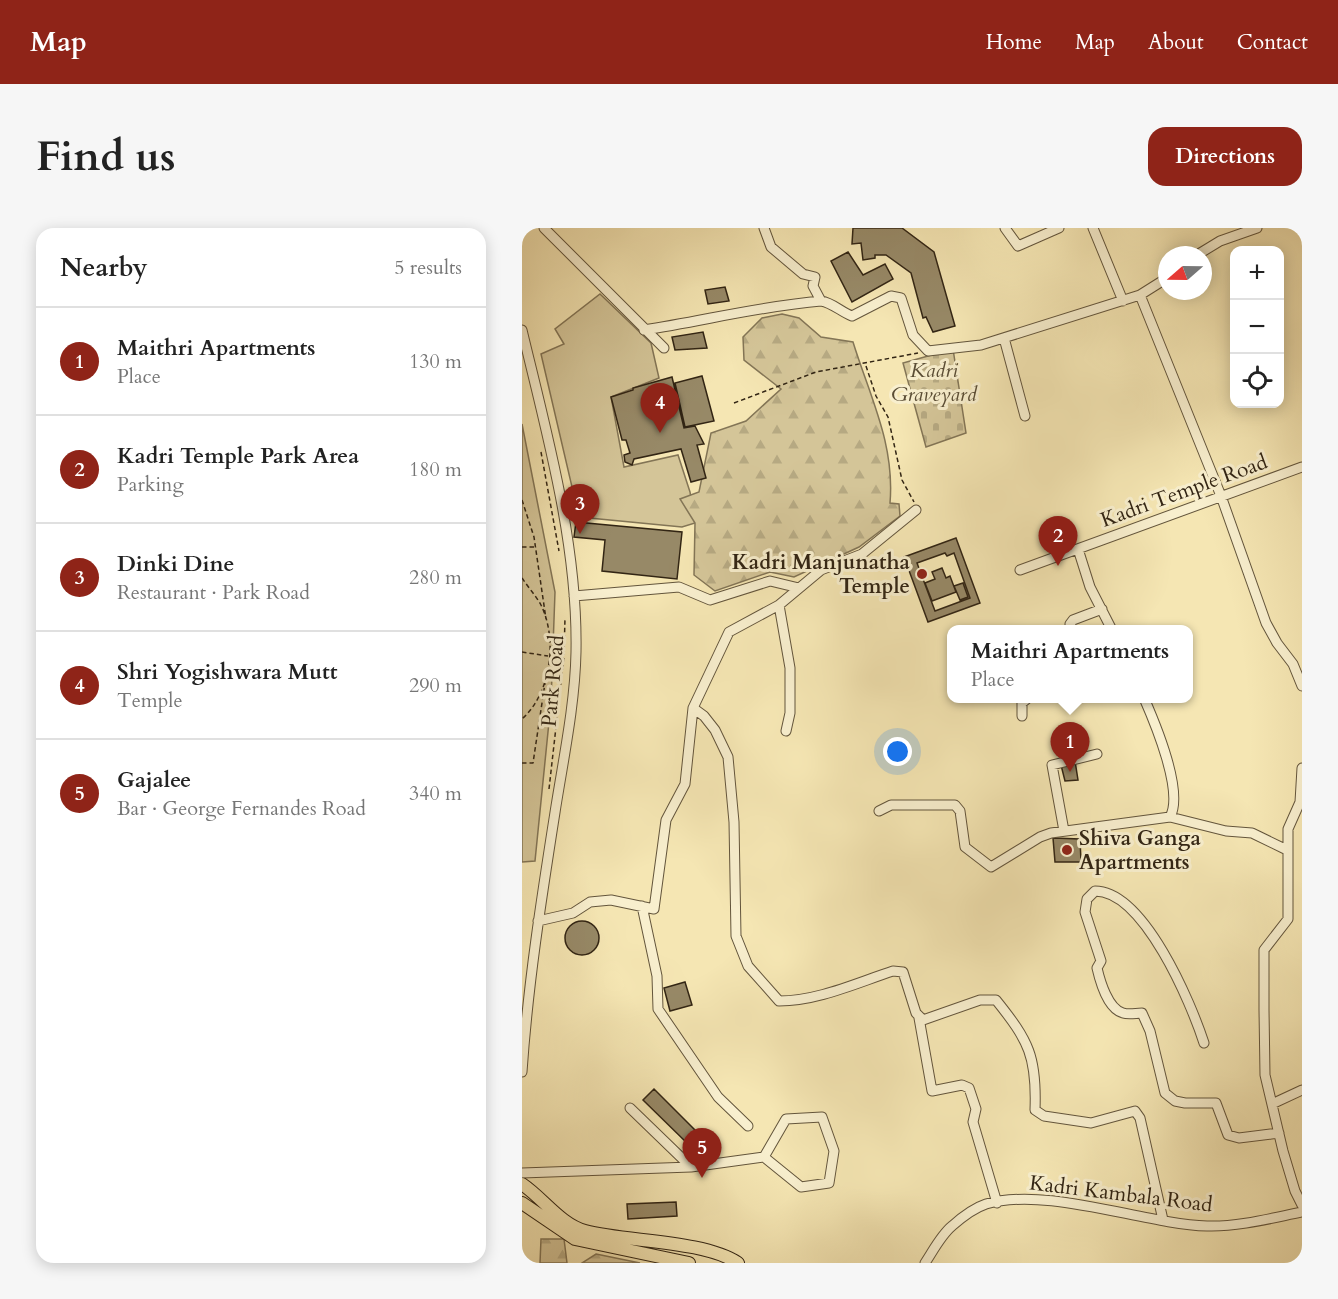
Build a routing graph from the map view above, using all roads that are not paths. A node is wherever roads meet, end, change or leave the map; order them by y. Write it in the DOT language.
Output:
graph roads {
  1 [pos="544,228"];
  2 [pos="764,228"];
  3 [pos="1005,228"];
  4 [pos="1059,228"];
  5 [pos="1093,228"];
  6 [pos="1257,228"];
  7 [pos="1212,246"];
  8 [pos="1158,284"];
  9 [pos="1140,295"];
  10 [pos="821,301"];
  11 [pos="1123,301"];
  12 [pos="522,330"];
  13 [pos="644,330"];
  14 [pos="1004,338"];
  15 [pos="664,348"];
  16 [pos="1025,416"];
  17 [pos="1302,467"];
  18 [pos="1221,496"];
  19 [pos="917,508"];
  20 [pos="1077,549"];
  21 [pos="1020,570"];
  22 [pos="799,588"];
  23 [pos="574,596"];
  24 [pos="779,605"];
  25 [pos="1102,609"];
  26 [pos="1070,625"];
  27 [pos="1110,625"];
  28 [pos="1302,686"];
  29 [pos="1022,703"];
  30 [pos="1145,703"];
  31 [pos="693,708"];
  32 [pos="1022,716"];
  33 [pos="786,731"];
  34 [pos="1097,754"];
  35 [pos="1301,774"];
  36 [pos="879,811"];
  37 [pos="1170,817"];
  38 [pos="1064,831"];
  39 [pos="1287,850"];
  40 [pos="642,906"];
  41 [pos="538,921"];
  42 [pos="919,1018"];
  43 [pos="1204,1043"];
  44 [pos="522,1072"];
  45 [pos="1302,1090"];
  46 [pos="1272,1104"];
  47 [pos="630,1108"];
  48 [pos="748,1126"];
  49 [pos="1279,1133"];
  50 [pos="764,1157"];
  51 [pos="691,1167"];
  52 [pos="522,1173"];
  53 [pos="522,1184"];
  54 [pos="522,1203"];
  55 [pos="997,1203"];
  56 [pos="1302,1205"];
  57 [pos="1302,1212"];
  58 [pos="1163,1220"];
  59 [pos="689,1263"];
  60 [pos="738,1263"];
  61 [pos="925,1263"];
  1 -- 13 [label="street"];
  2 -- 10 [label="street"];
  3 -- 4 [label="street"];
  5 -- 11 [label="street"];
  6 -- 7 [label="street"];
  8 -- 9 [label="street"];
  9 -- 11 [label="street"];
  9 -- 18 [label="street"];
  10 -- 13 [label="street"];
  10 -- 14 [label="street"];
  11 -- 14 [label="street"];
  12 -- 23 [label="street, Park Road"];
  13 -- 15 [label="street"];
  14 -- 16 [label="street"];
  17 -- 18 [label="street, Kadri Temple Road"];
  18 -- 20 [label="street, Kadri Temple Road"];
  18 -- 28 [label="street"];
  19 -- 22 [label="street"];
  20 -- 21 [label="street, Kadri Temple Road"];
  20 -- 25 [label="street"];
  22 -- 23 [label="street"];
  22 -- 24 [label="street"];
  23 -- 41 [label="street, Park Road"];
  24 -- 31 [label="street"];
  24 -- 33 [label="street"];
  25 -- 26 [label="street"];
  25 -- 27 [label="street"];
  29 -- 32 [label="street"];
  30 -- 37 [label="street"];
  31 -- 40 [label="street"];
  31 -- 42 [label="street"];
  34 -- 38 [label="street"];
  35 -- 39 [label="street"];
  36 -- 38 [label="street"];
  37 -- 38 [label="street"];
  37 -- 39 [label="street"];
  39 -- 46 [label="street"];
  40 -- 41 [label="street"];
  40 -- 48 [label="street"];
  41 -- 44 [label="street, Park Road"];
  42 -- 55 [label="street"];
  42 -- 58 [label="street"];
  43 -- 49 [label="street"];
  45 -- 46 [label="street"];
  46 -- 49 [label="street"];
  47 -- 51 [label="street"];
  49 -- 56 [label="street"];
  50 -- 50 [label="street"];
  50 -- 51 [label="street"];
  51 -- 52 [label="street"];
  53 -- 60 [label="main road"];
  54 -- 59 [label="main road"];
  55 -- 58 [label="street, Kadri Kambala Road"];
  55 -- 61 [label="street, Kadri Kambala Road"];
  57 -- 58 [label="street, Kadri Kambala Road"];
}
